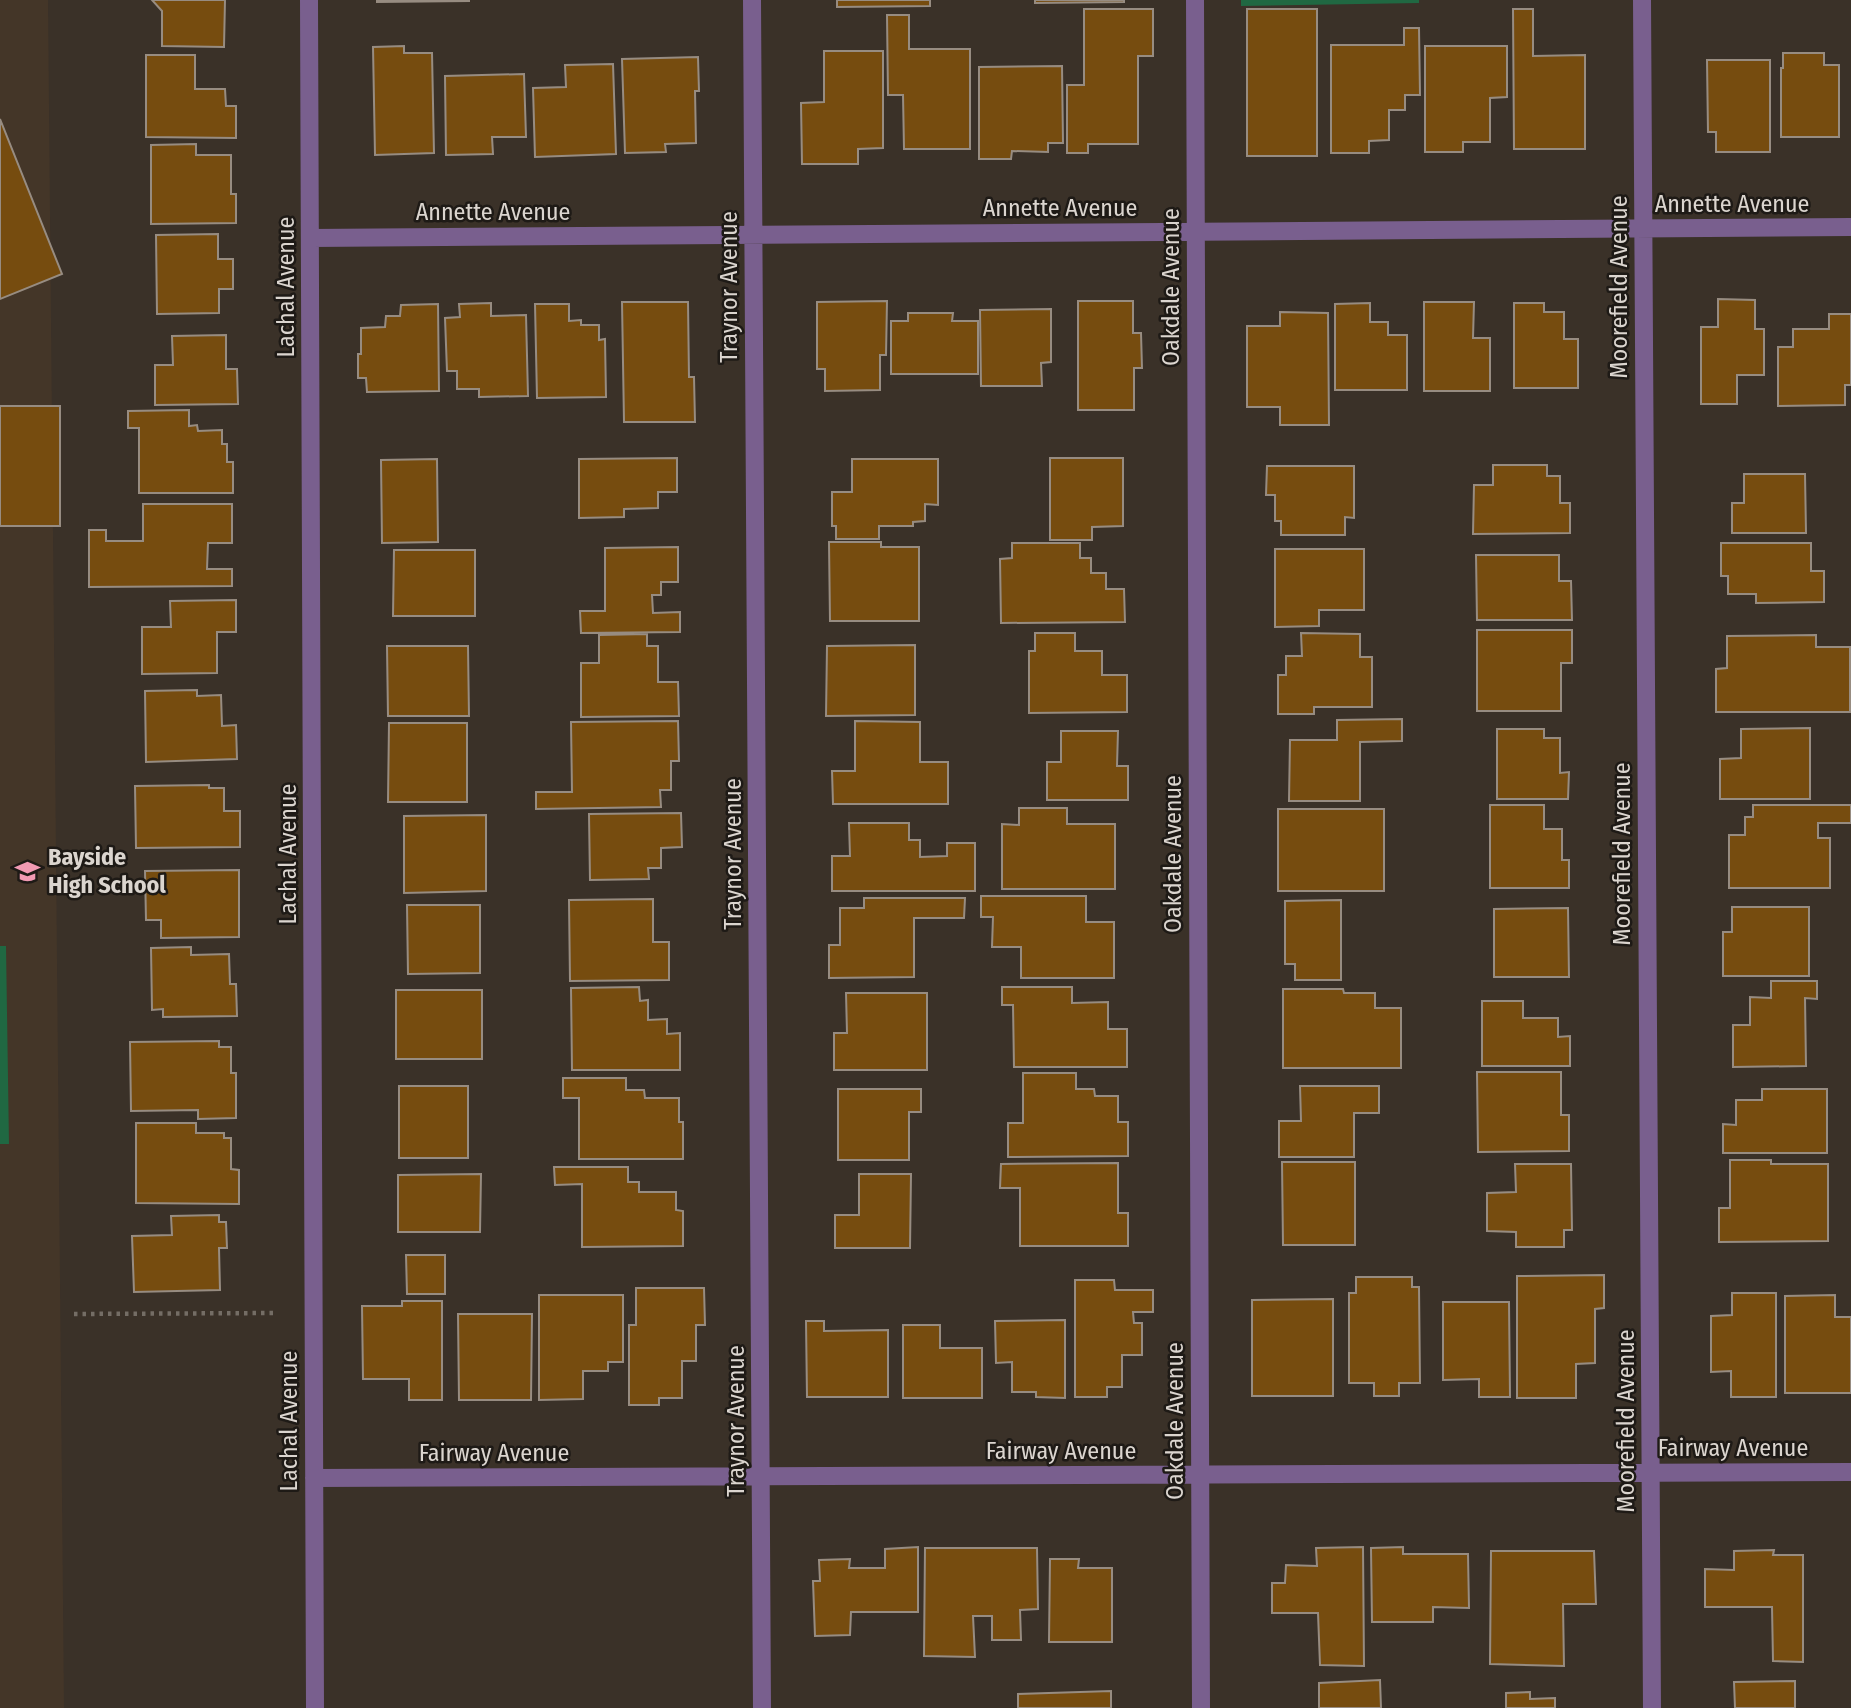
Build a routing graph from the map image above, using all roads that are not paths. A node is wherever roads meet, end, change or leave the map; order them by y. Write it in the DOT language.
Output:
graph roads {
  1 [pos="309,0"];
  2 [pos="752,0"];
  3 [pos="1195,0"];
  4 [pos="1642,0"];
  5 [pos="1851,227"];
  6 [pos="1643,229"];
  7 [pos="1196,232"];
  8 [pos="754,235"];
  9 [pos="311,238"];
  10 [pos="1851,1472"];
  11 [pos="1650,1473"];
  12 [pos="1200,1475"];
  13 [pos="761,1476"];
  14 [pos="314,1478"];
  15 [pos="314,1708"];
  16 [pos="762,1708"];
  17 [pos="1201,1708"];
  18 [pos="1652,1708"];
  1 -- 9 [label="street, Lachal Avenue"];
  2 -- 8 [label="street, Traynor Avenue"];
  3 -- 7 [label="street, Oakdale Avenue"];
  4 -- 6 [label="street, Moorefield Avenue"];
  5 -- 6 [label="street, Annette Avenue"];
  6 -- 7 [label="street, Annette Avenue"];
  6 -- 11 [label="street, Moorefield Avenue"];
  7 -- 8 [label="street, Annette Avenue"];
  7 -- 12 [label="street, Oakdale Avenue"];
  8 -- 9 [label="street, Annette Avenue"];
  8 -- 13 [label="street, Traynor Avenue"];
  9 -- 14 [label="street, Lachal Avenue"];
  10 -- 11 [label="street, Fairway Avenue"];
  11 -- 12 [label="street, Fairway Avenue"];
  11 -- 18 [label="street, Moorefield Avenue"];
  12 -- 13 [label="street, Fairway Avenue"];
  12 -- 17 [label="street, Oakdale Avenue"];
  13 -- 14 [label="street, Fairway Avenue"];
  13 -- 16 [label="street, Traynor Avenue"];
  14 -- 15 [label="street, Lachal Avenue"];
}
